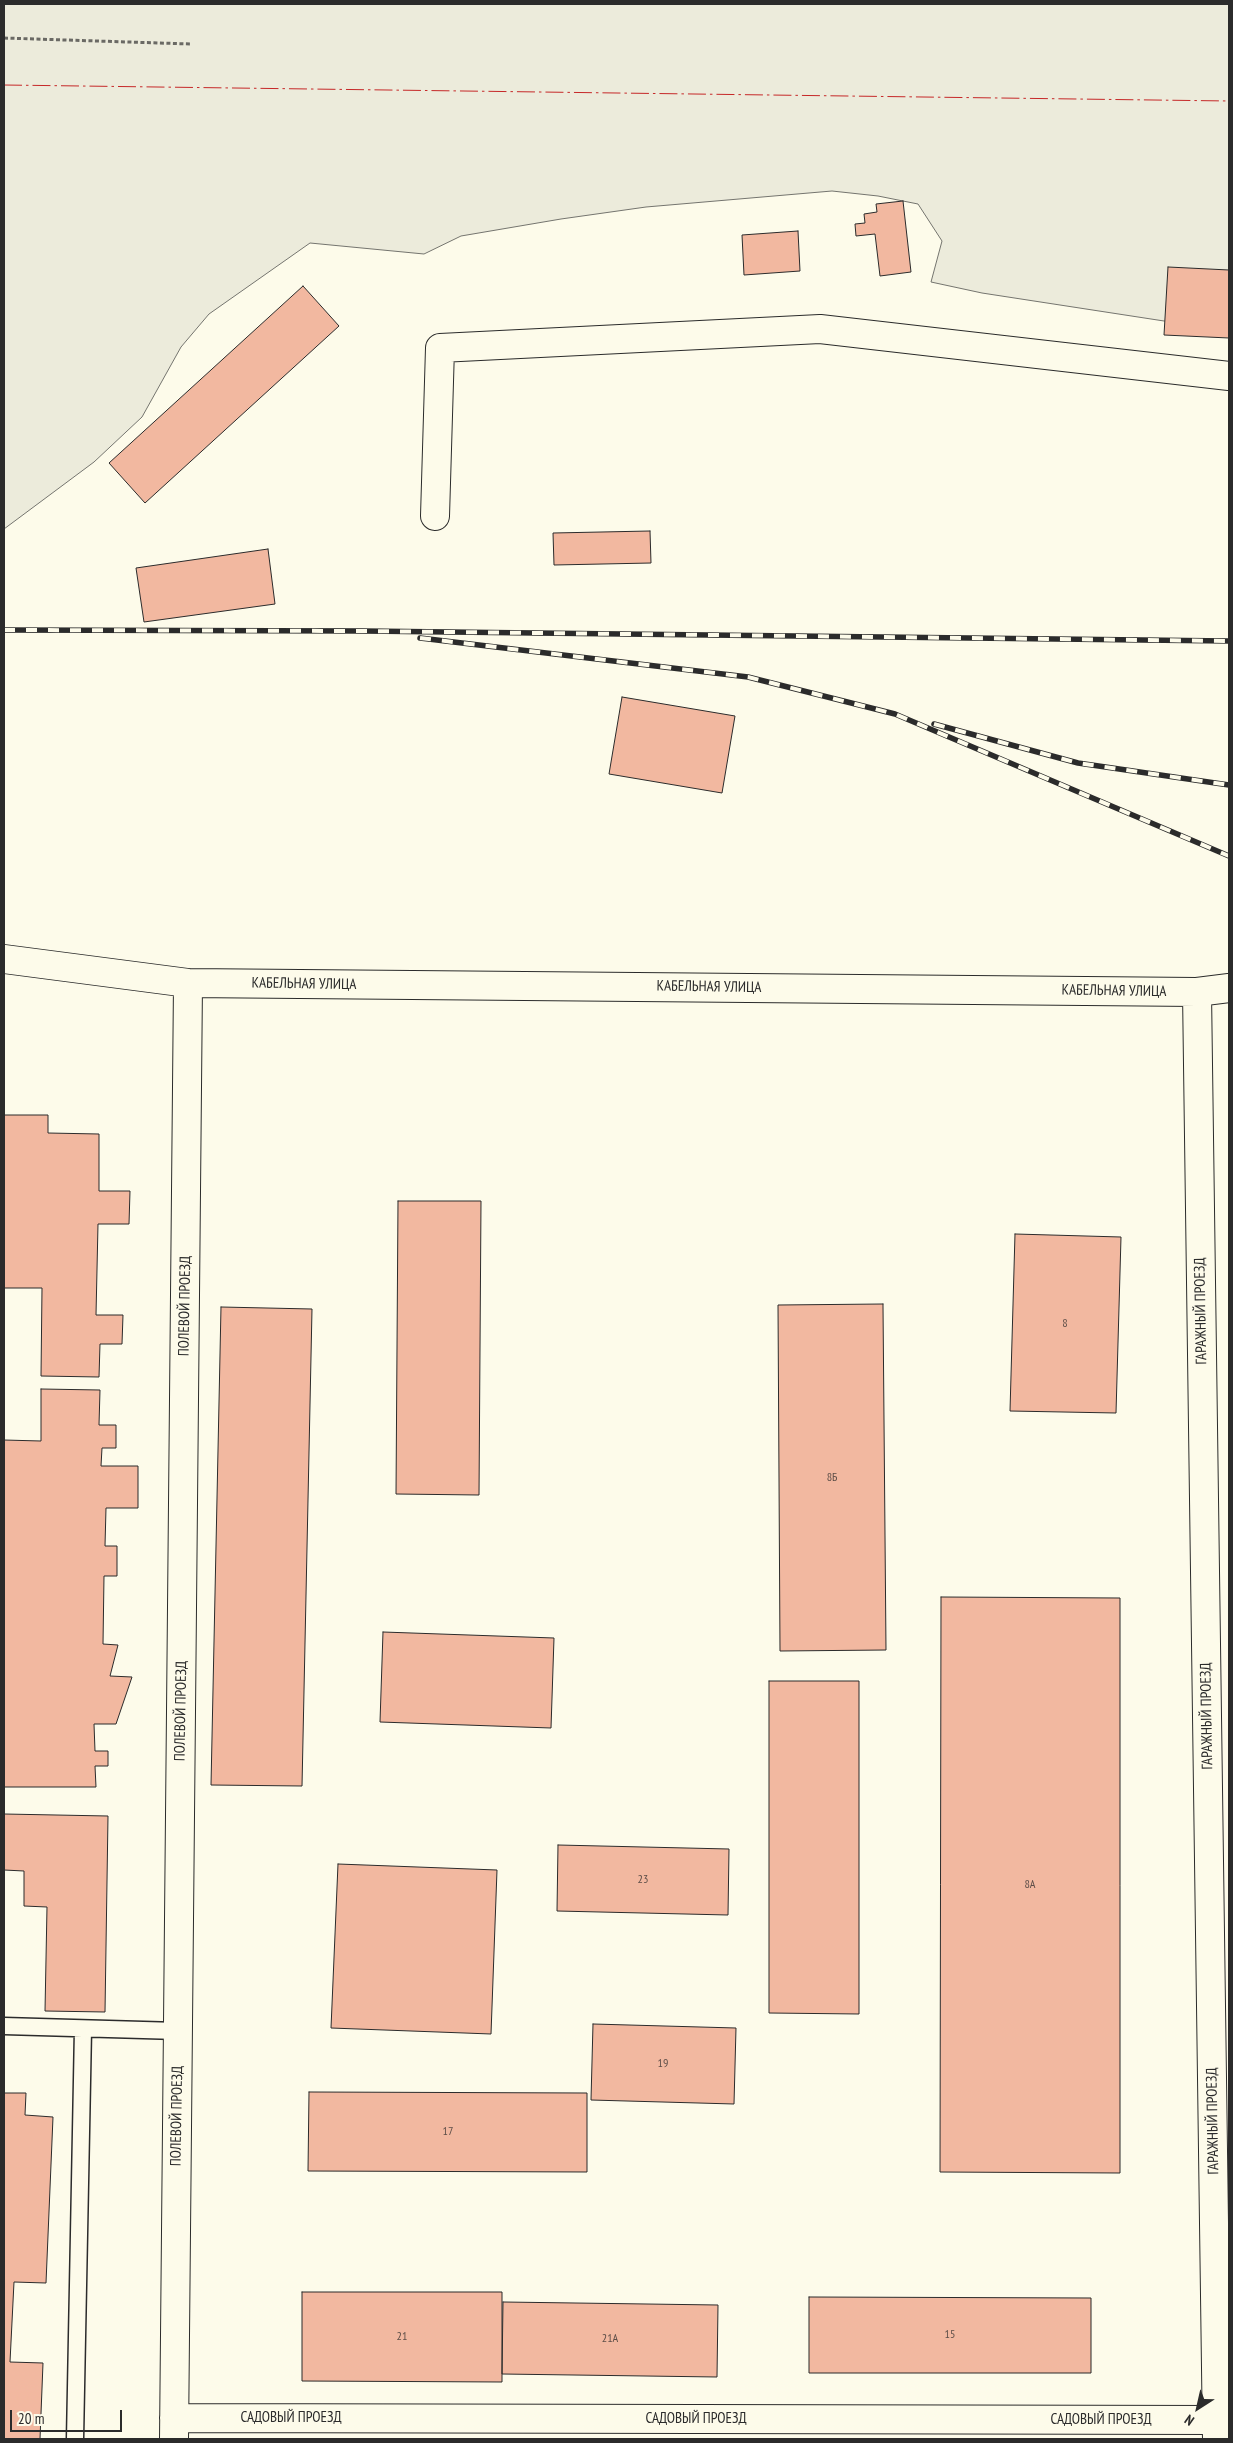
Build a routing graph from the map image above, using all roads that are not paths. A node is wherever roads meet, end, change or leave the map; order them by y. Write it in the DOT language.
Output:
graph roads {
  1 [pos="1229,376"];
  2 [pos="435,516"];
  3 [pos="4,959"];
  4 [pos="188,982"];
  5 [pos="1229,988"];
  6 [pos="1196,992"];
  7 [pos="4,2026"];
  8 [pos="83,2029"];
  9 [pos="178,2031"];
  10 [pos="174,2428"];
  11 [pos="1218,2430"];
  12 [pos="75,2439"];
  1 -- 2 [label="street"];
  3 -- 4 [label="street, КАБЕЛЬНАЯ УЛИЦА"];
  4 -- 6 [label="street, КАБЕЛЬНАЯ УЛИЦА"];
  4 -- 9 [label="street, ПОЛЕВОЙ ПРОЕЗД"];
  5 -- 6 [label="street, КАБЕЛЬНАЯ УЛИЦА"];
  6 -- 11 [label="street, ГАРАЖНЫЙ ПРОЕЗД"];
  7 -- 8 [label="lane"];
  8 -- 9 [label="lane"];
  8 -- 12 [label="lane"];
  9 -- 10 [label="street, ПОЛЕВОЙ ПРОЕЗД"];
  10 -- 11 [label="street, САДОВЫЙ ПРОЕЗД"];
}
